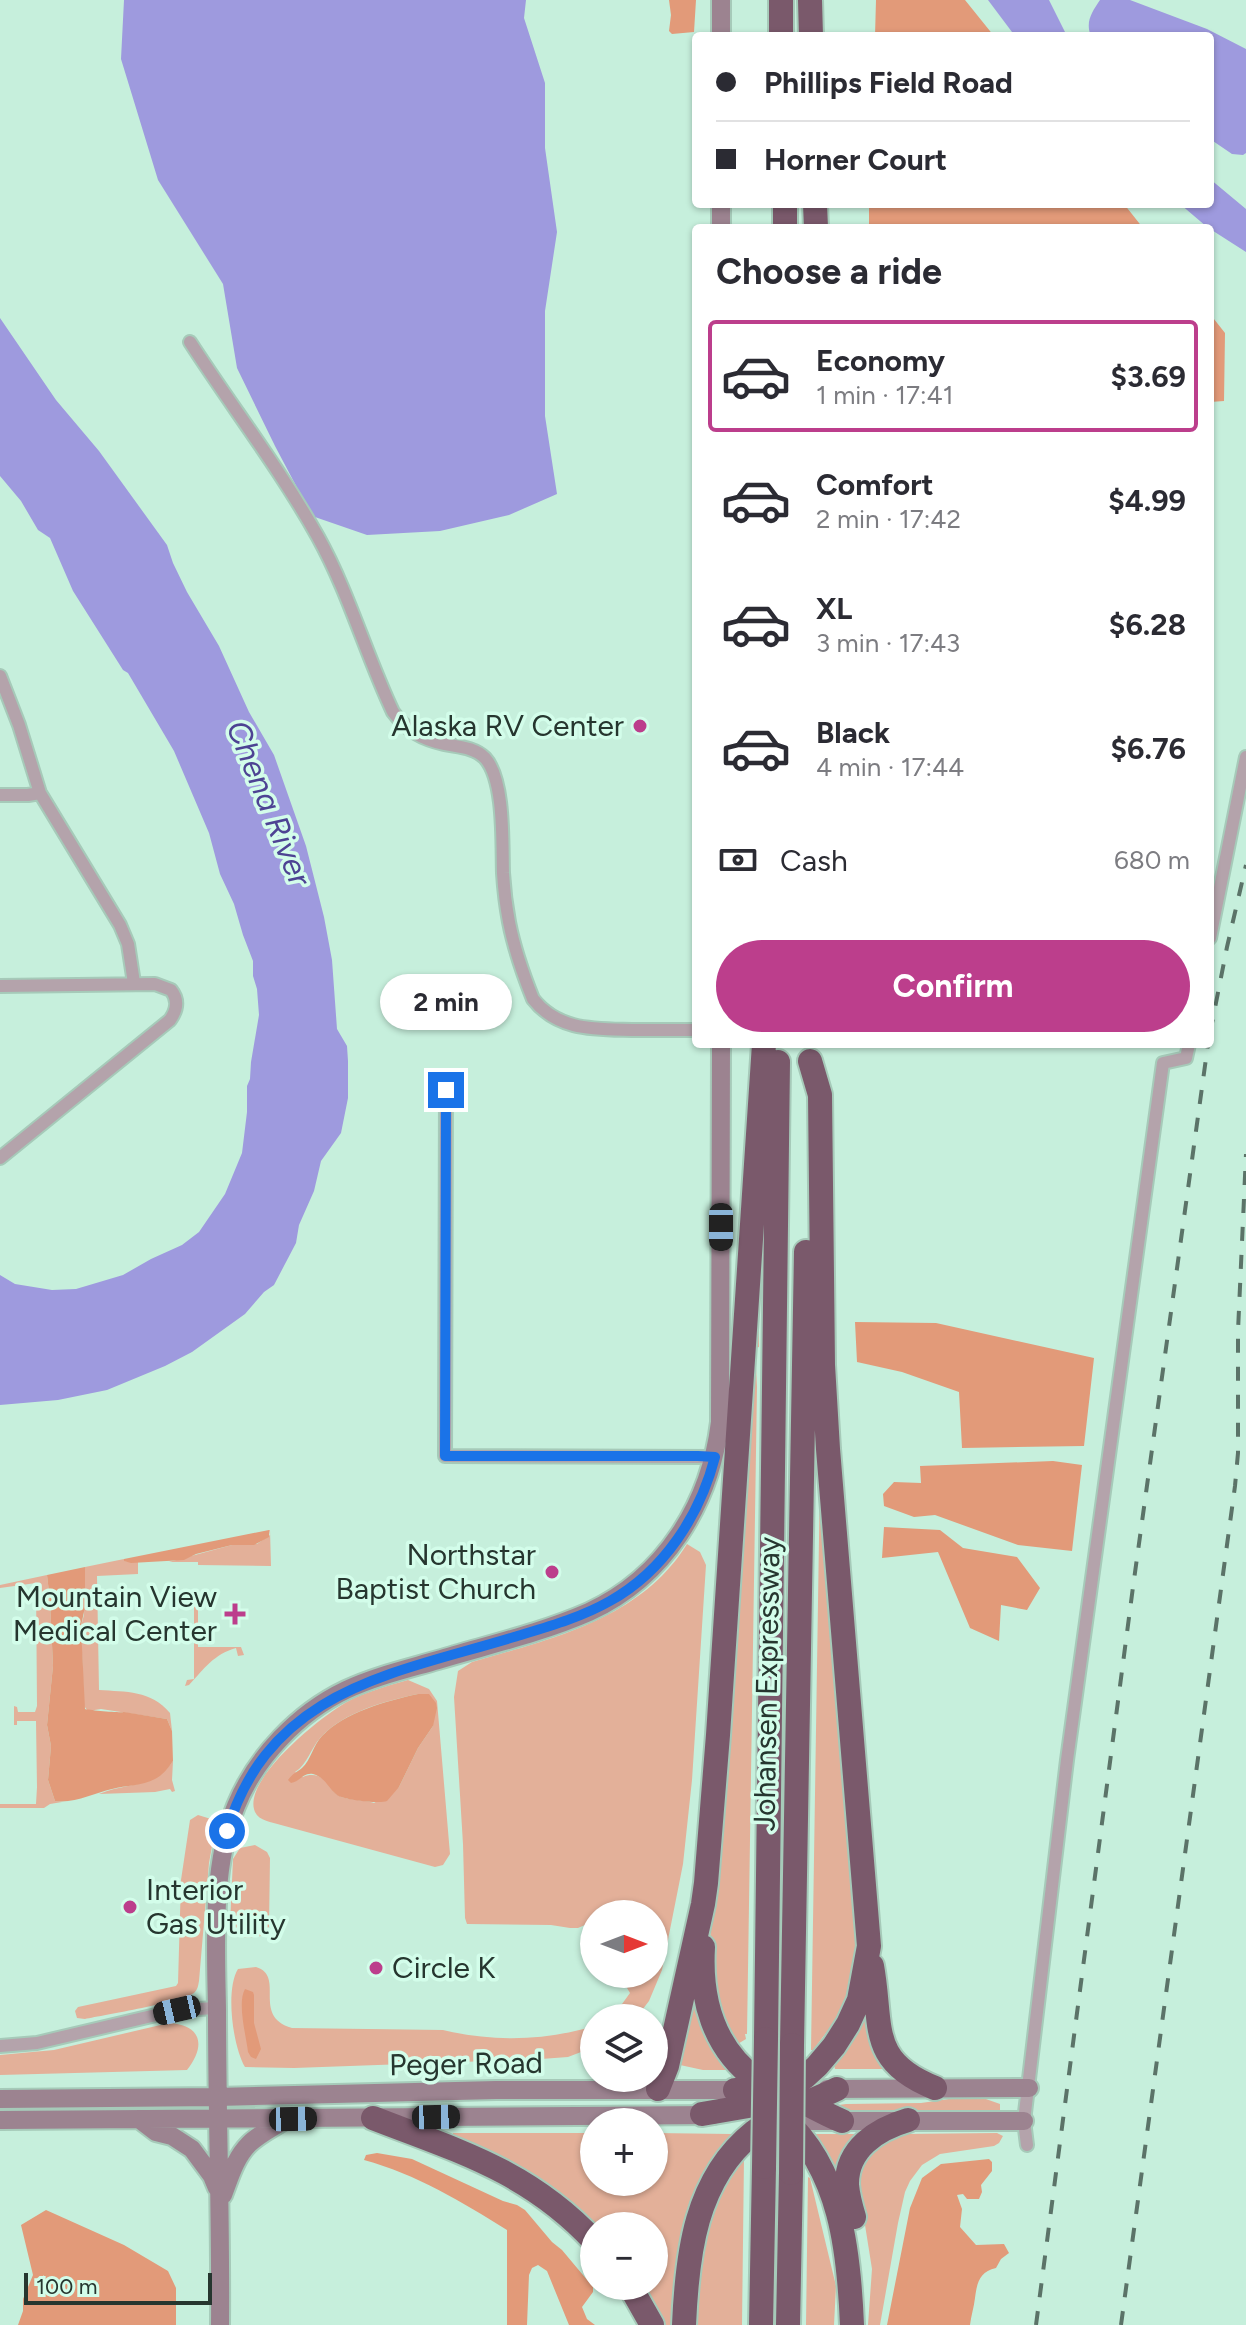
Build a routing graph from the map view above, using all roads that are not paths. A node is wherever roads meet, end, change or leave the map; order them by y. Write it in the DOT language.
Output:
graph roads {
  1 [pos="721,0"];
  2 [pos="781,0"];
  3 [pos="810,0"];
  4 [pos="721,32"];
  5 [pos="781,32"];
  6 [pos="811,32"];
  7 [pos="190,342"];
  8 [pos="0,676"];
  9 [pos="1246,757"];
  10 [pos="40,793"];
  11 [pos="0,795"];
  12 [pos="1214,918"];
  13 [pos="134,983"];
  14 [pos="0,986"];
  15 [pos="692,1030"];
  16 [pos="721,1048"];
  17 [pos="764,1048"];
  18 [pos="778,1048"];
  19 [pos="1188,1048"];
  20 [pos="810,1052"];
  21 [pos="446,1090"];
  22 [pos="0,1158"];
  23 [pos="715,1457"];
  24 [pos="703,1904"];
  25 [pos="869,1946"];
  26 [pos="217,2008"];
  27 [pos="0,2046"];
  28 [pos="668,2062"];
  29 [pos="935,2088"];
  30 [pos="1029,2088"];
  31 [pos="580,2089"];
  32 [pos="668,2089"];
  33 [pos="837,2089"];
  34 [pos="735,2090"];
  35 [pos="217,2097"];
  36 [pos="0,2099"];
  37 [pos="774,2104"];
  38 [pos="804,2104"];
  39 [pos="702,2114"];
  40 [pos="218,2118"];
  41 [pos="373,2118"];
  42 [pos="139,2119"];
  43 [pos="286,2119"];
  44 [pos="0,2120"];
  45 [pos="908,2120"];
  46 [pos="842,2121"];
  47 [pos="1024,2121"];
  48 [pos="1027,2145"];
  49 [pos="221,2201"];
  50 [pos="580,2228"];
  51 [pos="638,2300"];
  52 [pos="220,2325"];
  53 [pos="652,2325"];
  54 [pos="684,2325"];
  55 [pos="761,2325"];
  56 [pos="788,2325"];
  57 [pos="853,2325"];
  1 -- 4 [label="main road"];
  2 -- 5 [label="highway"];
  3 -- 6 [label="highway"];
  7 -- 15 [label="street"];
  8 -- 10 [label="street"];
  9 -- 12 [label="street"];
  10 -- 11 [label="street"];
  10 -- 13 [label="street"];
  13 -- 14 [label="street"];
  13 -- 22 [label="street"];
  16 -- 23 [label="main road"];
  17 -- 24 [label="highway"];
  18 -- 55 [label="highway, Johansen Expressway, bridge"];
  19 -- 30 [label="street"];
  20 -- 25 [label="highway"];
  20 -- 56 [label="highway, Johansen Expressway, bridge"];
  21 -- 23 [label="street"];
  23 -- 26 [label="main road"];
  24 -- 28 [label="highway"];
  24 -- 37 [label="highway"];
  25 -- 29 [label="highway"];
  25 -- 37 [label="highway"];
  26 -- 27 [label="street"];
  26 -- 35 [label="main road"];
  29 -- 30 [label="main road"];
  29 -- 33 [label="main road"];
  30 -- 47 [label="street"];
  31 -- 35 [label="main road, Peger Road"];
  32 -- 34 [label="main road, Peger Road"];
  33 -- 37 [label="main road"];
  33 -- 38 [label="highway"];
  34 -- 37 [label="highway"];
  35 -- 36 [label="main road, Peger Road"];
  35 -- 40 [label="main road"];
  37 -- 38 [label="highway"];
  37 -- 39 [label="highway"];
  37 -- 46 [label="main road"];
  37 -- 54 [label="highway"];
  37 -- 57 [label="highway"];
  38 -- 46 [label="highway"];
  39 -- 41 [label="main road, Peger Road"];
  40 -- 42 [label="main road, Peger Road"];
  40 -- 43 [label="main road, Peger Road"];
  40 -- 49 [label="main road"];
  41 -- 43 [label="main road, Peger Road"];
  41 -- 50 [label="highway"];
  42 -- 44 [label="main road, Peger Road"];
  42 -- 49 [label="main road"];
  43 -- 49 [label="main road"];
  45 -- 46 [label="main road"];
  45 -- 47 [label="main road"];
  45 -- 57 [label="highway"];
  47 -- 48 [label="street"];
  49 -- 52 [label="main road"];
  51 -- 53 [label="highway"];
}
